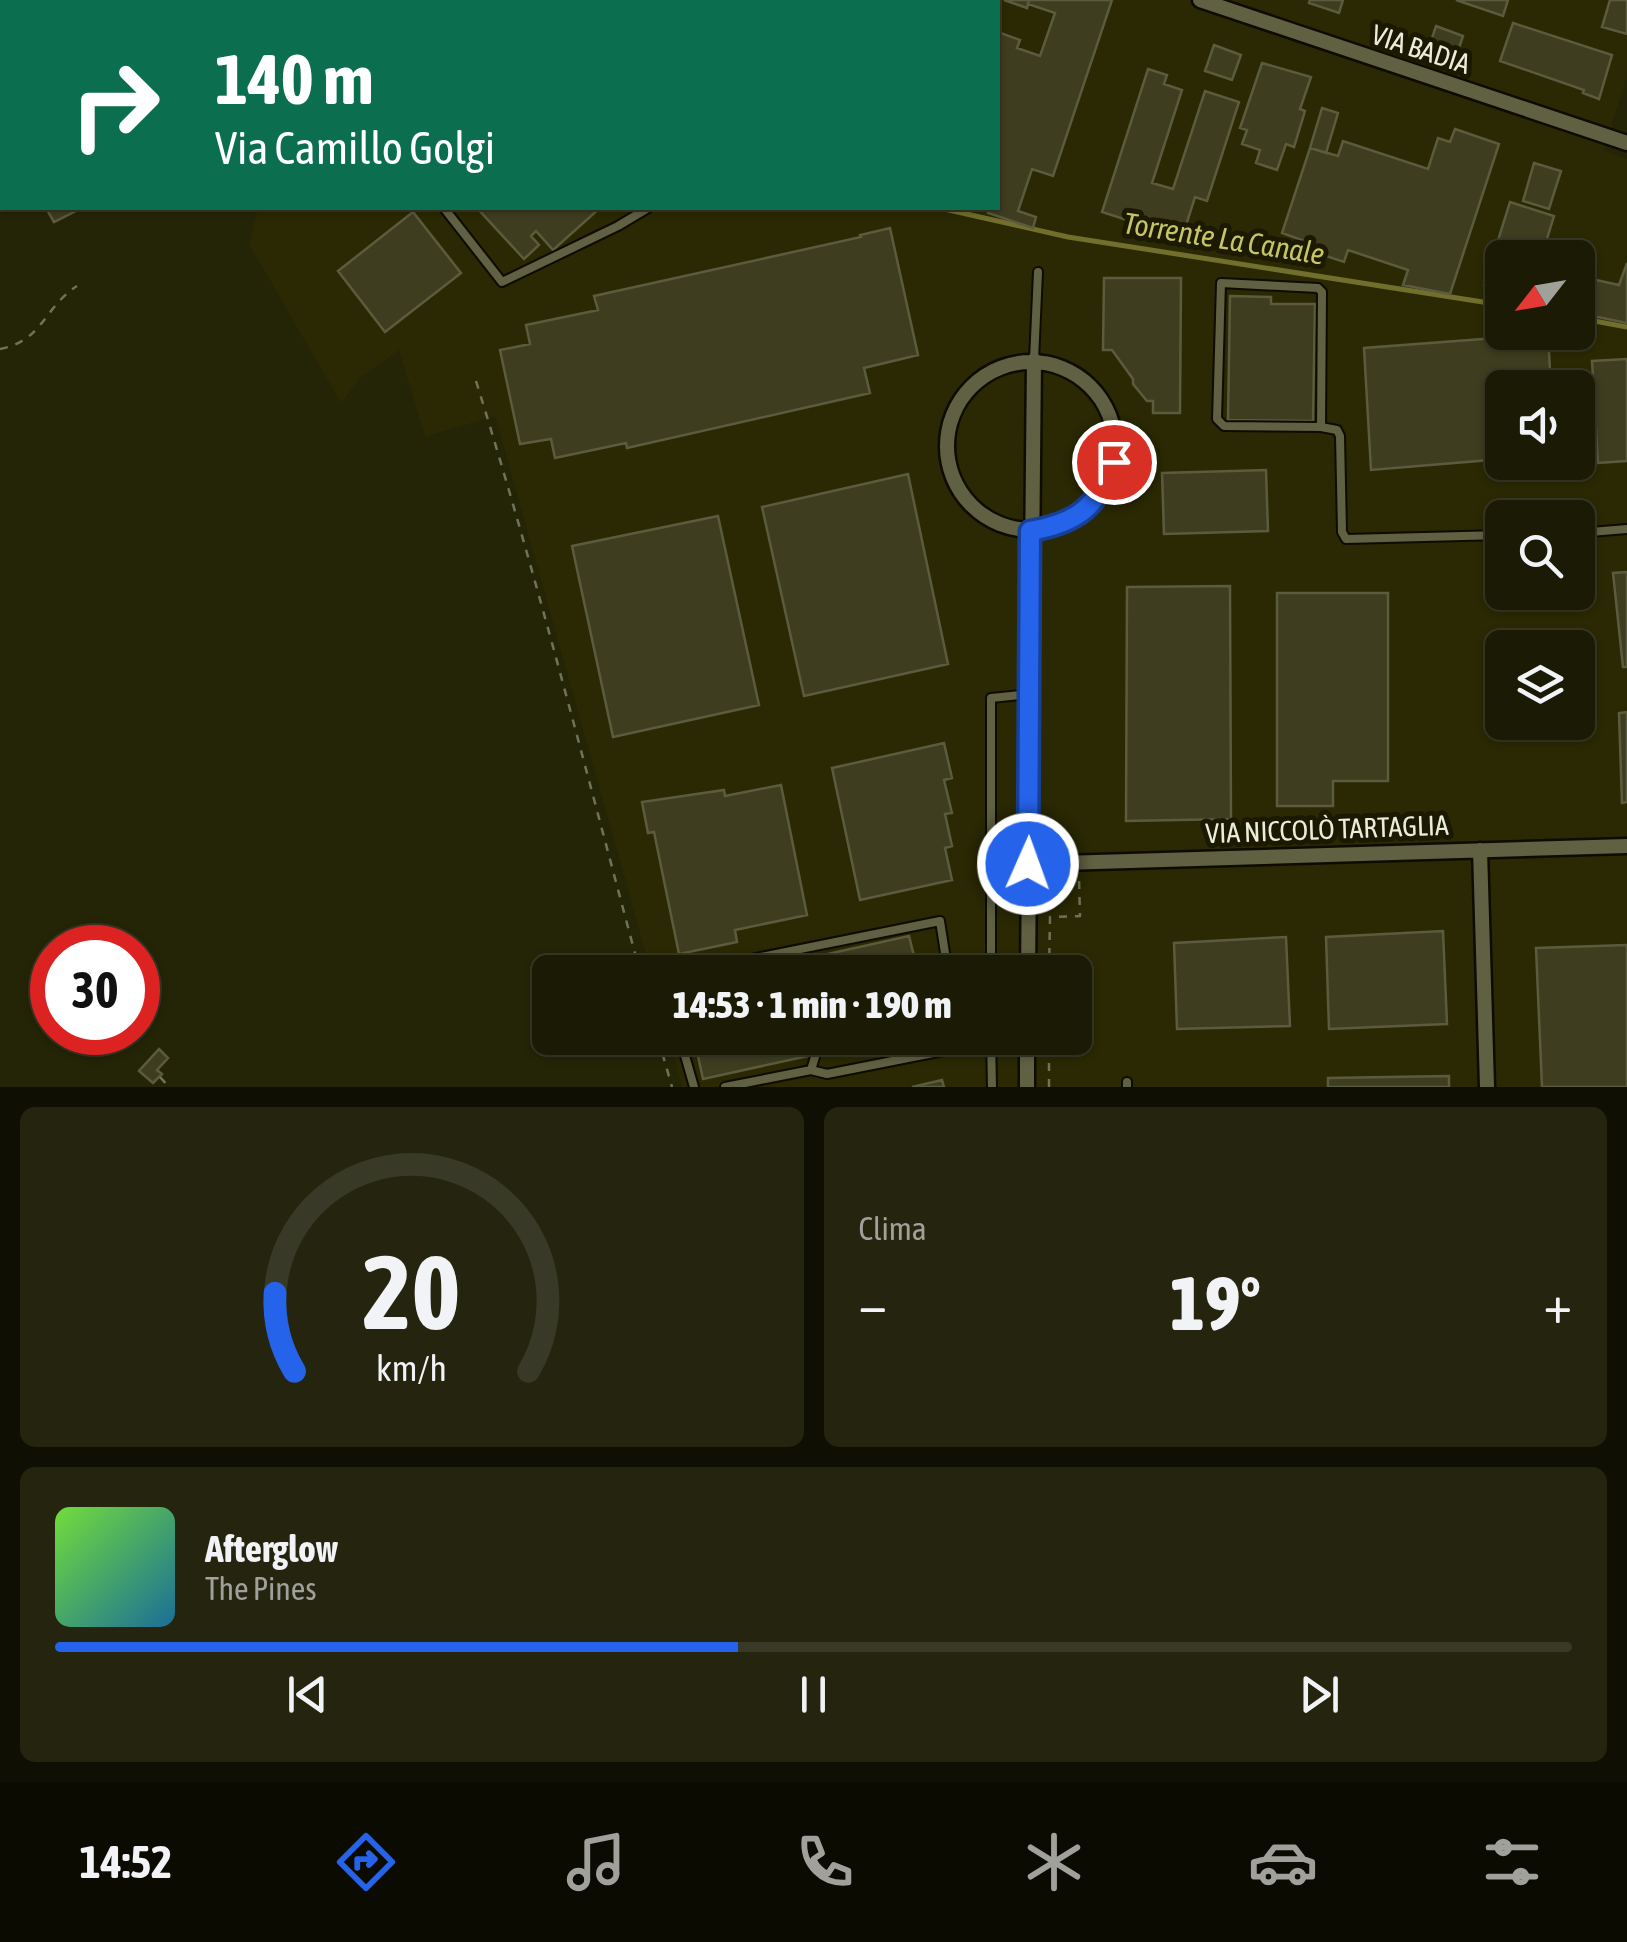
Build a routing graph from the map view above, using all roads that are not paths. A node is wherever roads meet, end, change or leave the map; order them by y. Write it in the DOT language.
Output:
graph roads {
  1 [pos="1200,0"];
  2 [pos="1627,143"];
  3 [pos="446,210"];
  4 [pos="645,210"];
  5 [pos="1038,272"];
  6 [pos="1034,360"];
  7 [pos="1321,426"];
  8 [pos="1627,529"];
  9 [pos="1030,531"];
  10 [pos="1595,531"];
  11 [pos="1485,536"];
  12 [pos="1030,694"];
  13 [pos="1627,846"];
  14 [pos="1480,850"];
  15 [pos="1028,864"];
  16 [pos="772,955"];
  17 [pos="945,955"];
  18 [pos="991,955"];
  19 [pos="1028,955"];
  20 [pos="685,1055"];
  21 [pos="816,1055"];
  22 [pos="916,1055"];
  23 [pos="991,1055"];
  24 [pos="1027,1055"];
  25 [pos="811,1070"];
  26 [pos="694,1087"];
  27 [pos="725,1087"];
  28 [pos="992,1087"];
  29 [pos="1027,1087"];
  30 [pos="1486,1087"];
  1 -- 2 [label="street, VIA BADIA"];
  3 -- 4 [label="lane"];
  5 -- 6 [label="lane"];
  6 -- 9 [label="street"];
  6 -- 9 [label="street"];
  6 -- 9 [label="street"];
  7 -- 7 [label="lane"];
  7 -- 11 [label="lane"];
  8 -- 10 [label="lane"];
  9 -- 12 [label="street"];
  12 -- 15 [label="street"];
  12 -- 18 [label="lane"];
  13 -- 14 [label="street, VIA NICCOLÒ TARTAGLIA"];
  14 -- 15 [label="street, VIA NICCOLÒ TARTAGLIA"];
  14 -- 30 [label="street"];
  15 -- 19 [label="street"];
  16 -- 17 [label="lane"];
  20 -- 26 [label="lane"];
  21 -- 25 [label="lane"];
  22 -- 25 [label="lane"];
  23 -- 28 [label="lane"];
  24 -- 29 [label="street"];
  25 -- 27 [label="lane"];
}
